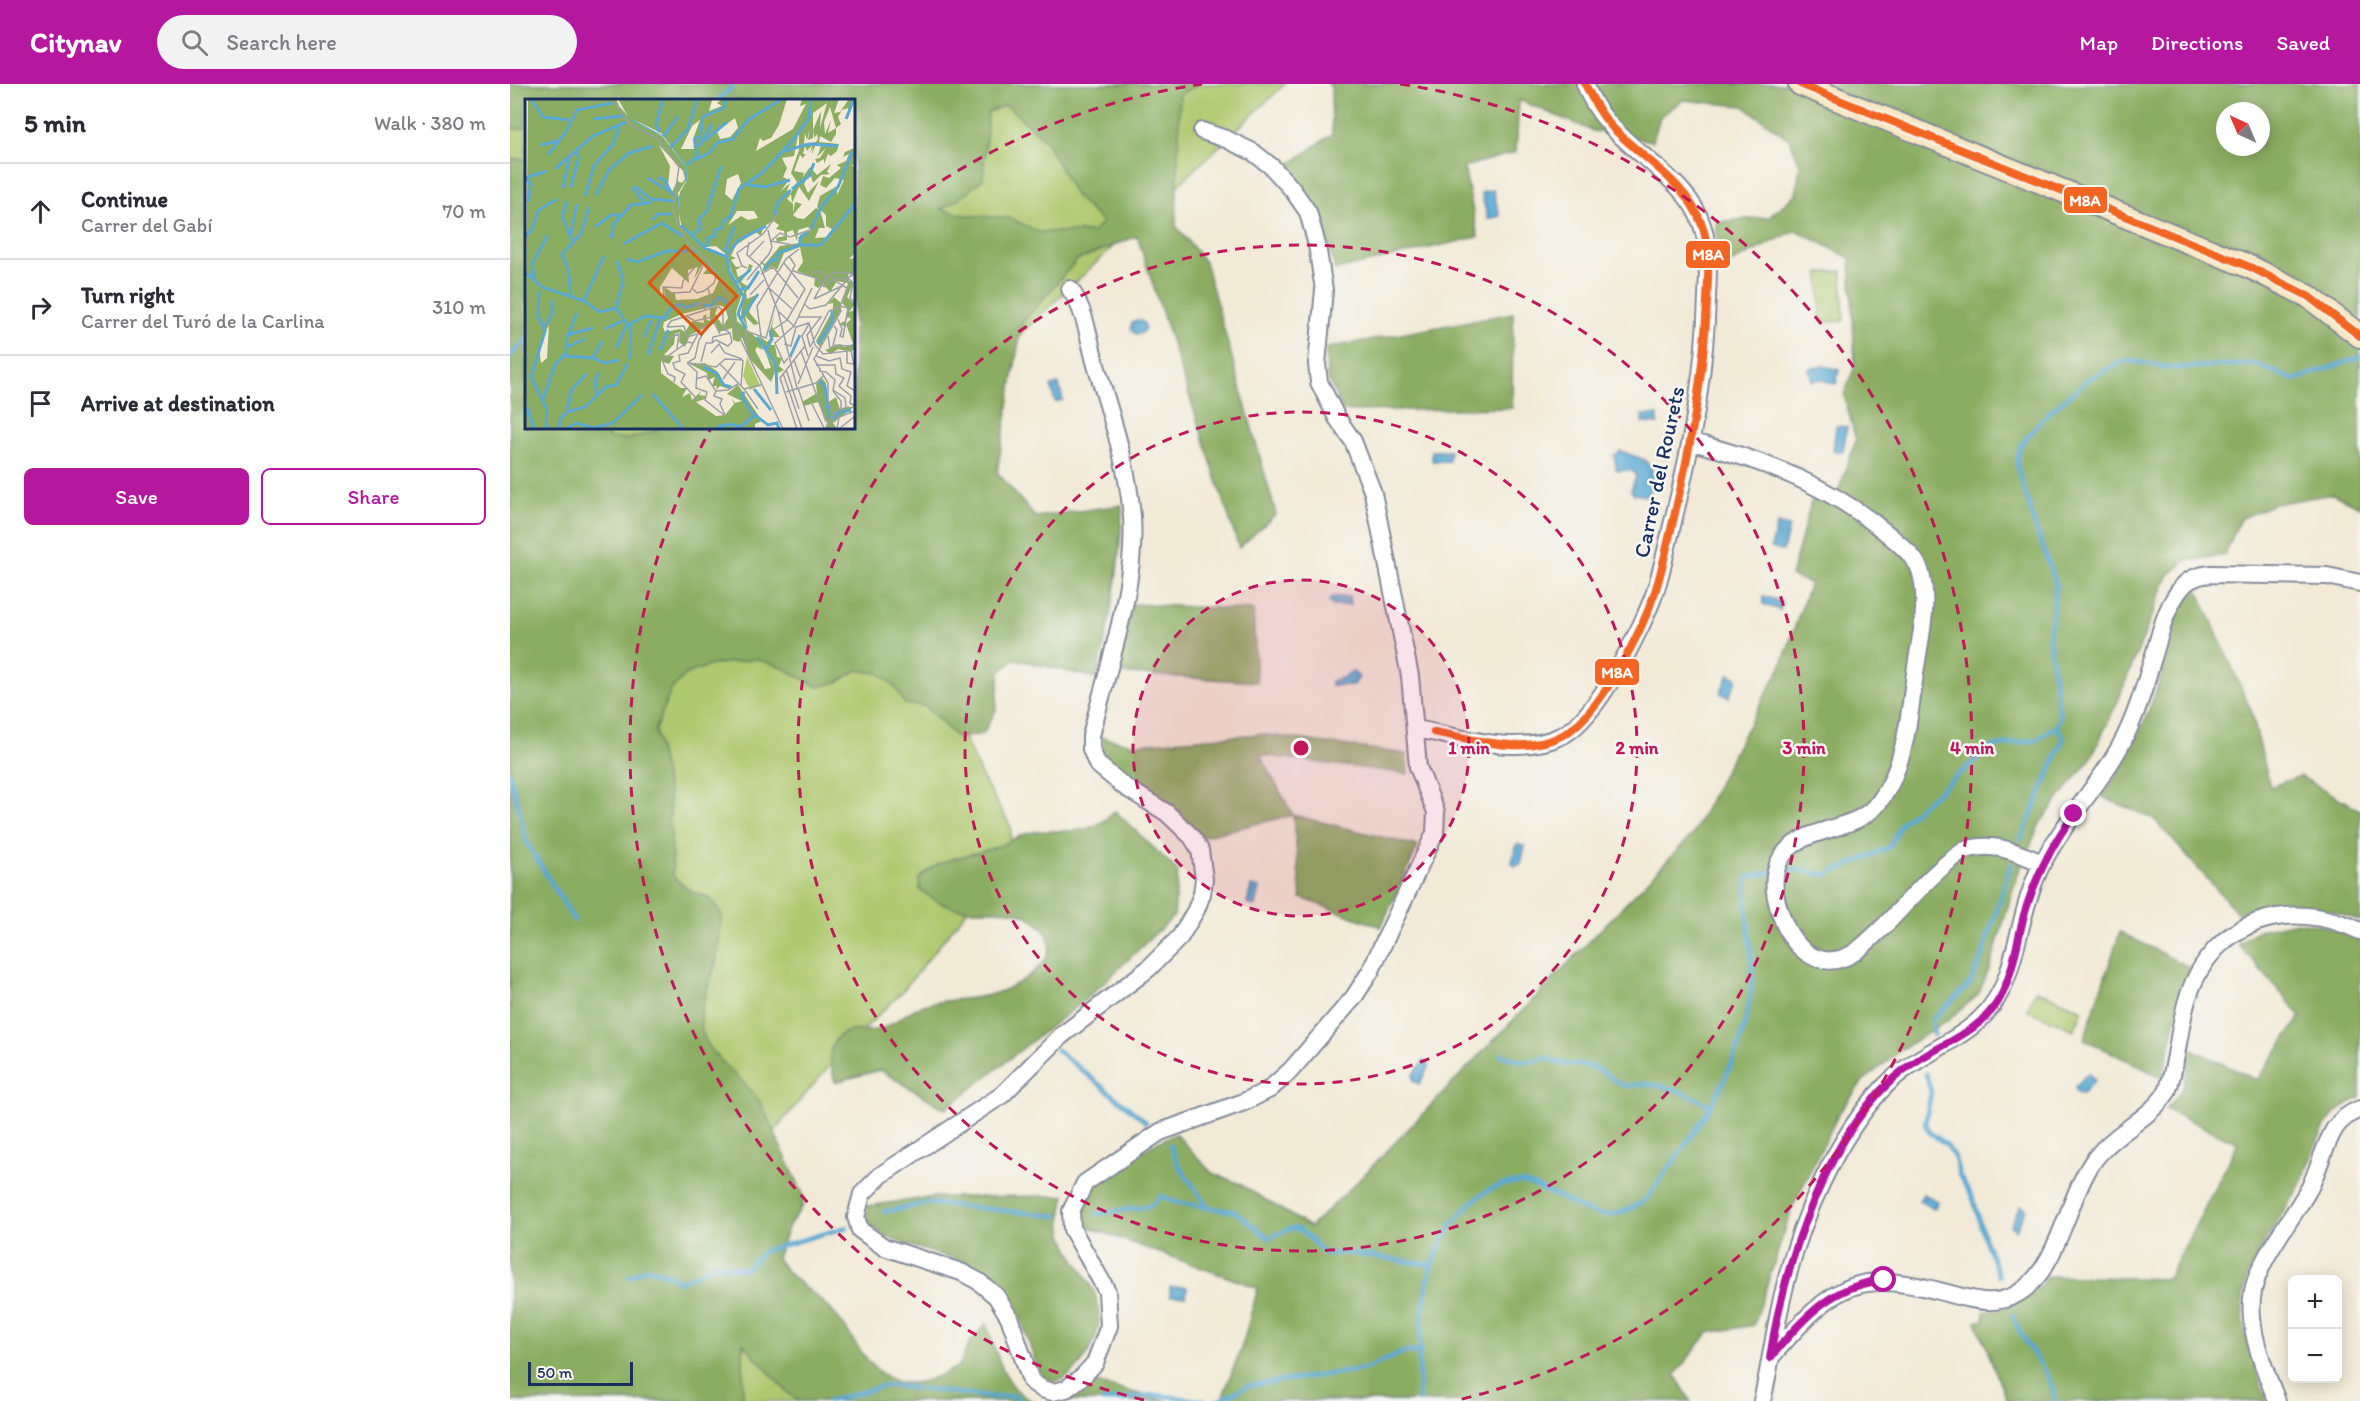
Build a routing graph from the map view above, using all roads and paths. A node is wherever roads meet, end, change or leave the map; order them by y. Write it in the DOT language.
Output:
graph roads {
  1 [pos="1585,84"];
  2 [pos="1800,84"];
  3 [pos="1202,131"];
  4 [pos="1070,289"];
  5 [pos="2358,335"];
  6 [pos="1692,442"];
  7 [pos="2360,583"];
  8 [pos="1416,729"];
  9 [pos="2042,863"];
  10 [pos="2360,931"];
  11 [pos="2360,1109"];
  12 [pos="1770,1358"];
  13 [pos="1762,1401"];
  14 [pos="2277,1401"];
  1 -- 6 [label="street, Carrer del Rourets"];
  2 -- 5 [label="street"];
  3 -- 8 [label="street"];
  4 -- 8 [label="street"];
  6 -- 8 [label="street, Carrer del Rourets"];
  6 -- 9 [label="street"];
  7 -- 9 [label="street"];
  9 -- 12 [label="street"];
  10 -- 12 [label="street"];
  11 -- 14 [label="street"];
  12 -- 13 [label="street"];
}
